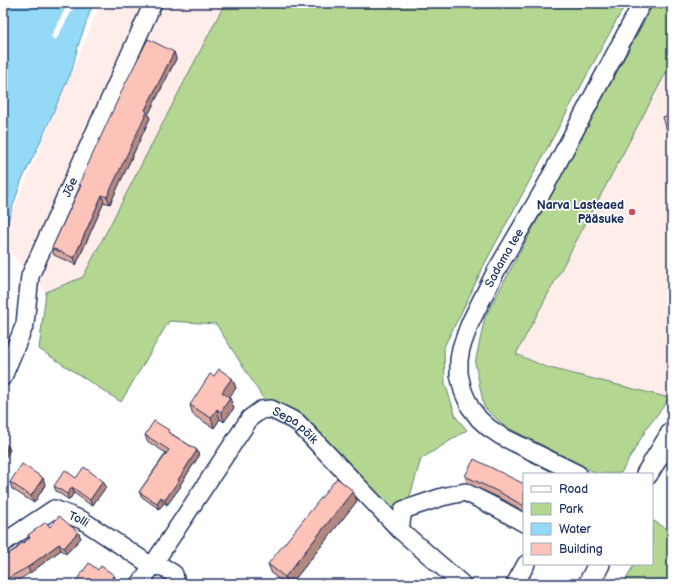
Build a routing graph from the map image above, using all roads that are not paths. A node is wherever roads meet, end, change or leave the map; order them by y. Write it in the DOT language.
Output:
graph roads {
  1 [pos="153,3"];
  2 [pos="642,3"];
  3 [pos="3,377"];
  4 [pos="672,433"];
  5 [pos="576,473"];
  6 [pos="649,473"];
  7 [pos="523,522"];
  8 [pos="400,530"];
  9 [pos="3,543"];
  10 [pos="525,565"];
  11 [pos="598,565"];
  12 [pos="152,566"];
  13 [pos="140,584"];
  14 [pos="176,584"];
  15 [pos="462,584"];
  16 [pos="515,584"];
  17 [pos="589,584"];
  1 -- 3 [label="street, Jõe"];
  2 -- 5 [label="street, Sadama tee"];
  4 -- 6 [label="street"];
  7 -- 8 [label="street"];
  8 -- 12 [label="street, Sepa põik"];
  8 -- 15 [label="street, Sepa põik"];
  9 -- 12 [label="street, Tolli"];
  10 -- 16 [label="street"];
  11 -- 17 [label="street"];
  12 -- 13 [label="street"];
  12 -- 14 [label="street, Tolli"];
}
